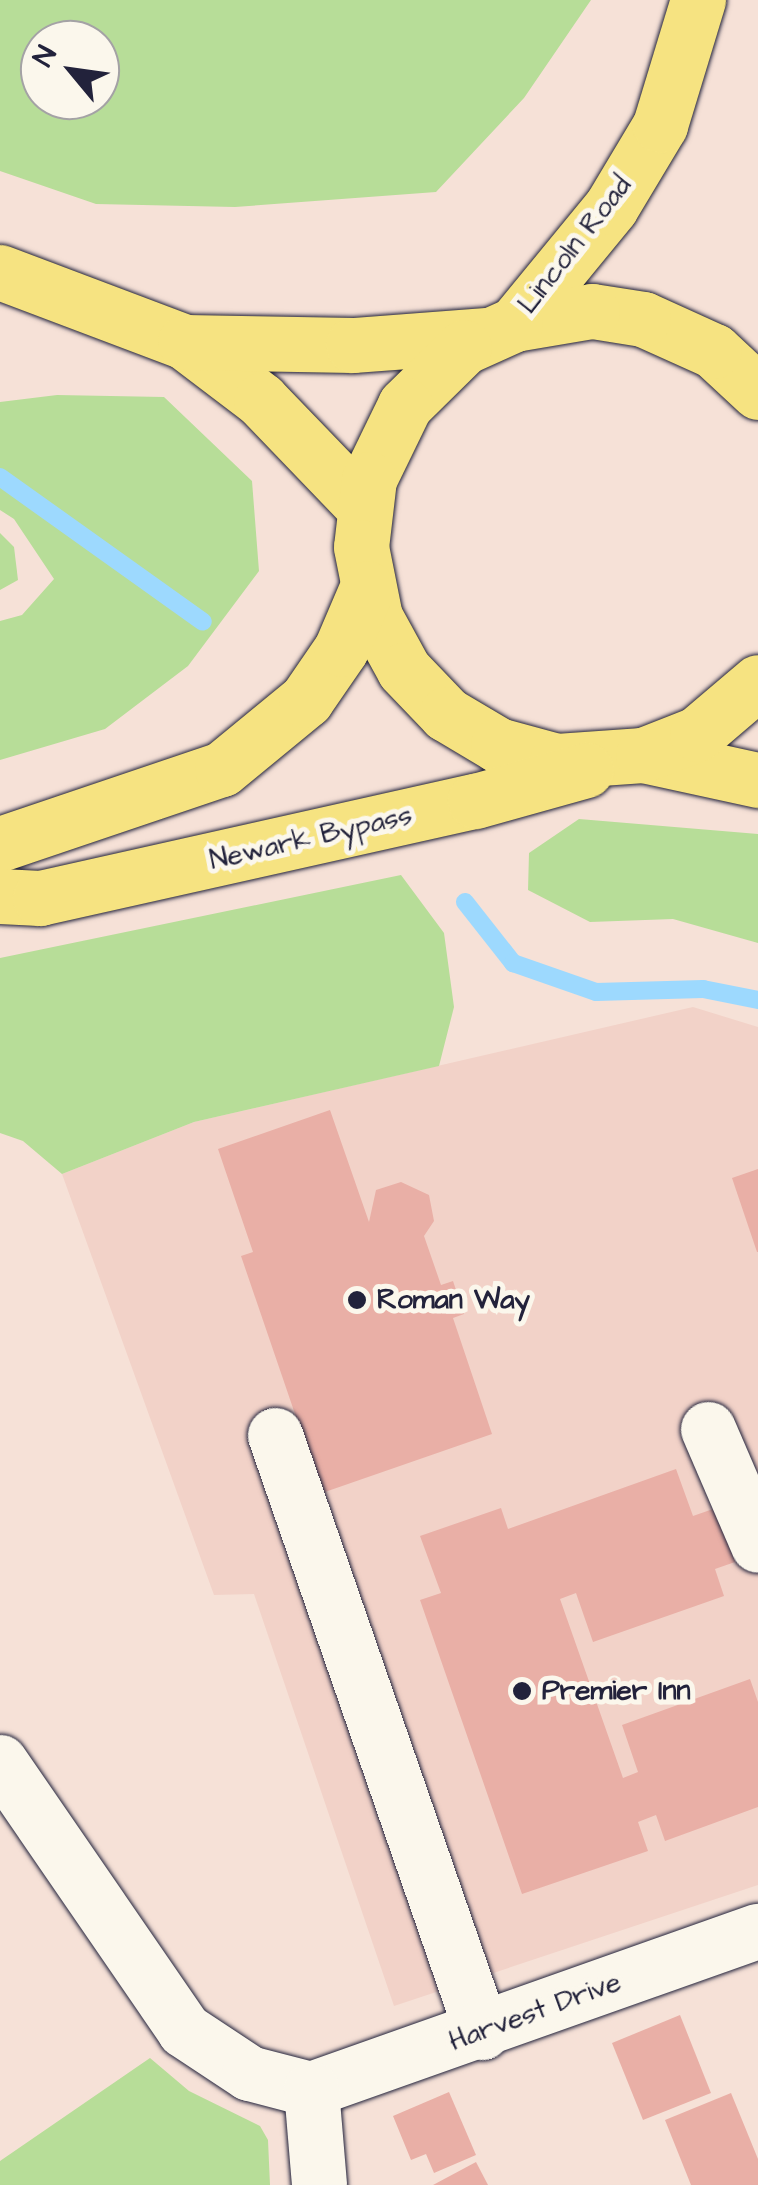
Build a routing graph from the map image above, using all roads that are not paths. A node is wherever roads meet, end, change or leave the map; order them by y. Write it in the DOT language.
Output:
graph roads {
  1 [pos="698,0"];
  2 [pos="0,272"];
  3 [pos="502,329"];
  4 [pos="184,342"];
  5 [pos="758,392"];
  6 [pos="364,507"];
  7 [pos="367,588"];
  8 [pos="758,682"];
  9 [pos="631,758"];
  10 [pos="758,780"];
  11 [pos="0,844"];
  12 [pos="0,896"];
  13 [pos="708,1428"];
  14 [pos="275,1435"];
  15 [pos="758,1545"];
  16 [pos="0,1762"];
  17 [pos="758,1931"];
  18 [pos="482,2032"];
  19 [pos="311,2089"];
  20 [pos="318,2185"];
  1 -- 3 [label="main road, Lincoln Road"];
  2 -- 4 [label="main road"];
  3 -- 4 [label="main road"];
  3 -- 5 [label="main road"];
  3 -- 6 [label="main road"];
  4 -- 6 [label="main road"];
  6 -- 7 [label="main road"];
  7 -- 9 [label="main road"];
  7 -- 11 [label="main road"];
  8 -- 9 [label="main road, Newark Bypass"];
  9 -- 10 [label="main road"];
  9 -- 12 [label="main road, Newark Bypass"];
  13 -- 15 [label="street"];
  14 -- 18 [label="street"];
  16 -- 19 [label="street"];
  17 -- 18 [label="street, Harvest Drive"];
  18 -- 19 [label="street, Harvest Drive"];
  19 -- 20 [label="street"];
}
